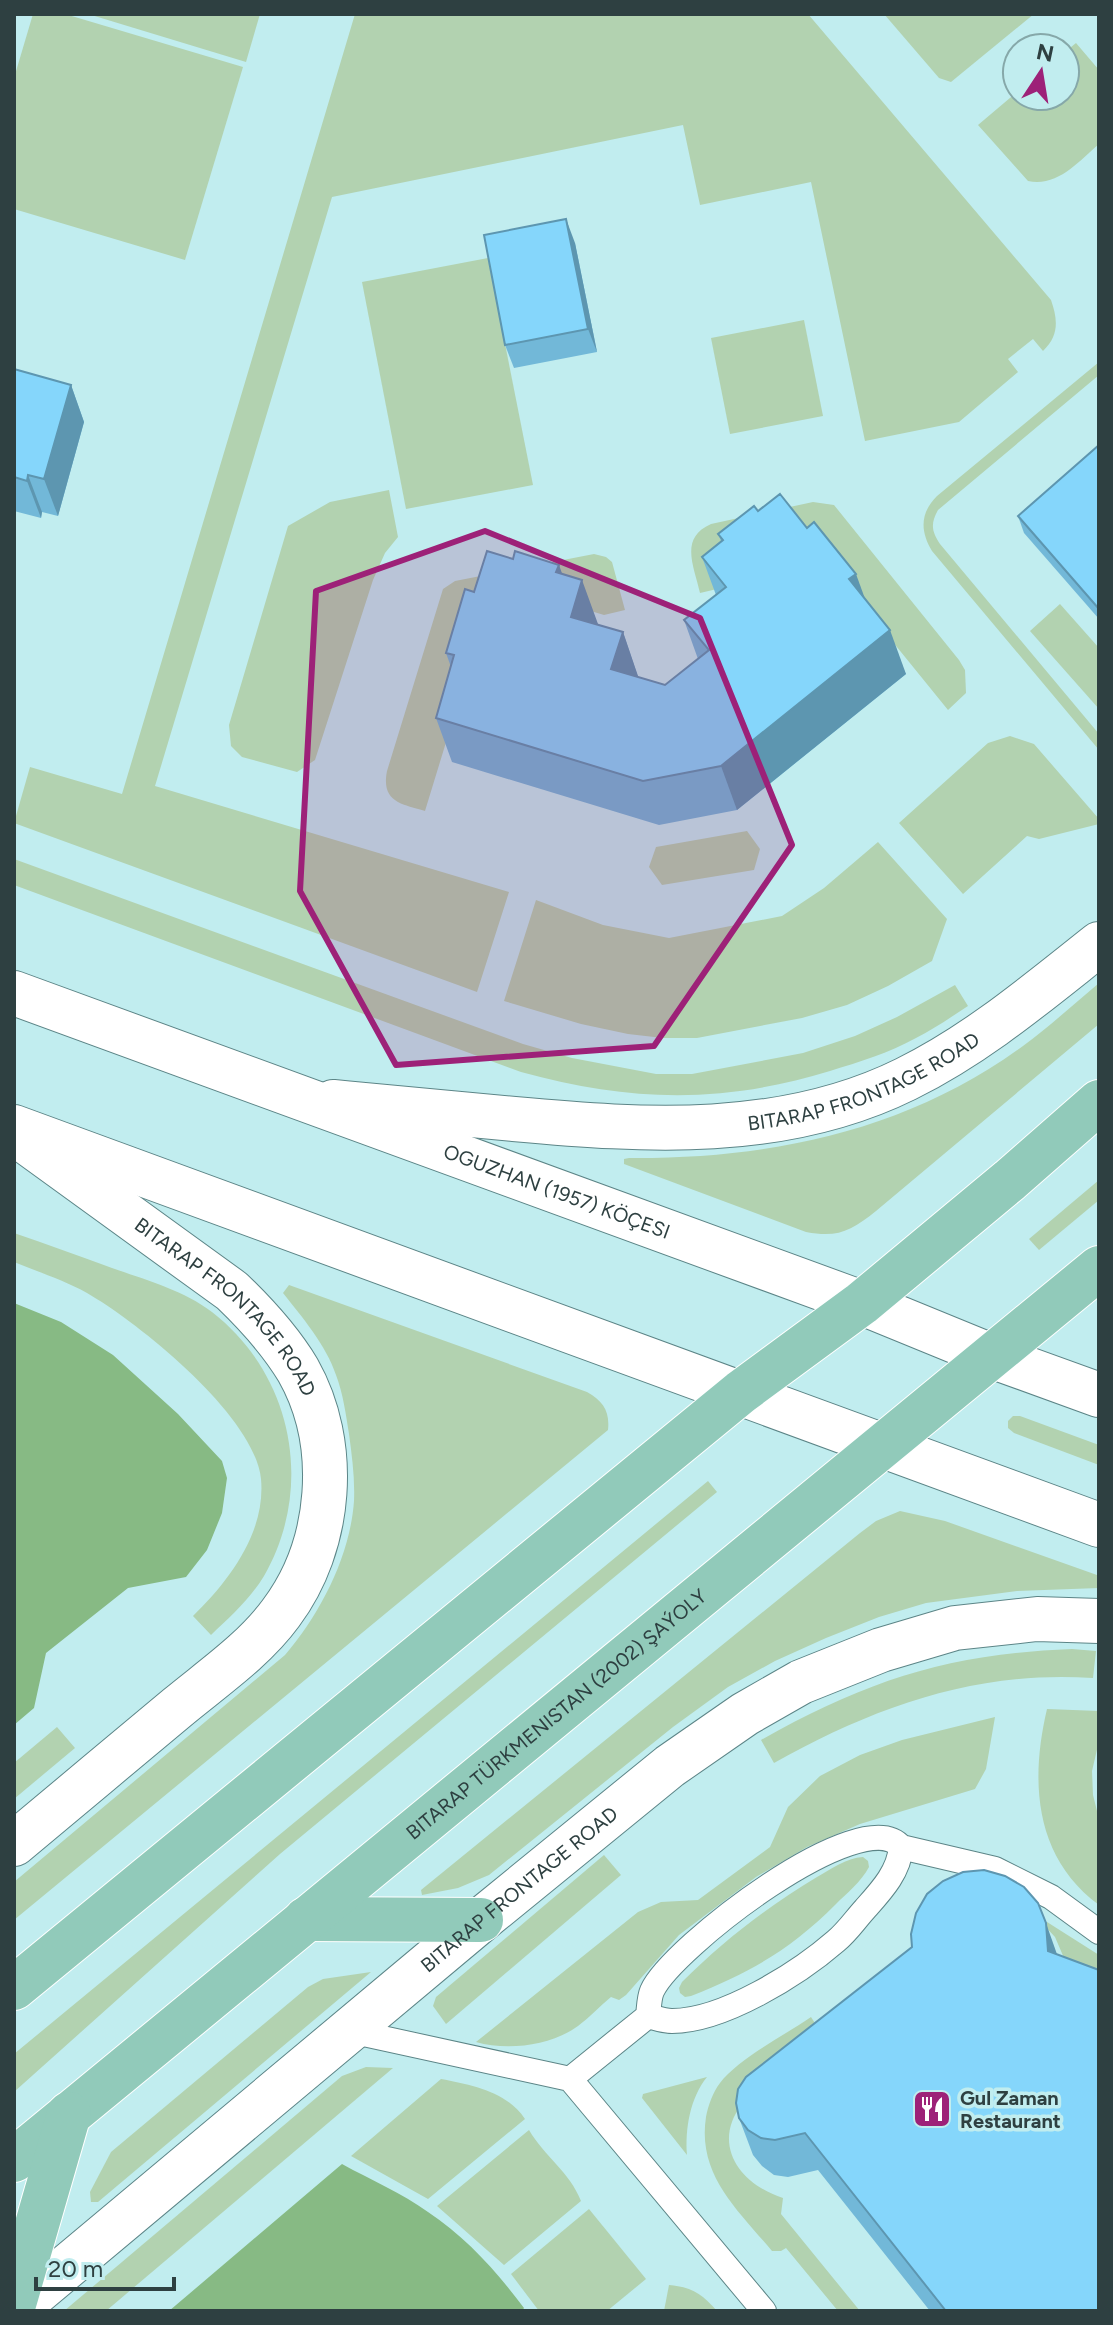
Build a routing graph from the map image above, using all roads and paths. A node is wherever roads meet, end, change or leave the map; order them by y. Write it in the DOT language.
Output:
graph roads {
  1 [pos="1099,944"];
  2 [pos="14,993"];
  3 [pos="308,1100"];
  4 [pos="1099,1102"];
  5 [pos="14,1127"];
  6 [pos="14,1133"];
  7 [pos="1099,1268"];
  8 [pos="862,1303"];
  9 [pos="994,1357"];
  10 [pos="741,1392"];
  11 [pos="1099,1395"];
  12 [pos="883,1448"];
  13 [pos="1099,1525"];
  14 [pos="1099,1621"];
  15 [pos="14,1844"];
  16 [pos="901,1847"];
  17 [pos="306,1919"];
  18 [pos="481,1920"];
  19 [pos="1099,1932"];
  20 [pos="14,1988"];
  21 [pos="648,2016"];
  22 [pos="350,2031"];
  23 [pos="570,2079"];
  24 [pos="69,2114"];
  25 [pos="14,2160"];
  26 [pos="14,2304"];
  27 [pos="14,2311"];
  28 [pos="764,2311"];
  1 -- 3 [label="street, BITARAP FRONTAGE ROAD"];
  2 -- 3 [label="street, OGUZHAN (1957) KÖÇESI"];
  3 -- 8 [label="street, OGUZHAN (1957) KÖÇESI"];
  4 -- 8 [label="main road"];
  5 -- 10 [label="street"];
  6 -- 15 [label="street, BITARAP FRONTAGE ROAD"];
  7 -- 9 [label="main road, BITARAP TÜRKMENISTAN (2002) ŞAÝOLY"];
  8 -- 9 [label="street, OGUZHAN (1957) KÖÇESI"];
  8 -- 10 [label="main road"];
  9 -- 11 [label="street, OGUZHAN (1957) KÖÇESI"];
  9 -- 12 [label="main road, BITARAP TÜRKMENISTAN (2002) ŞAÝOLY"];
  10 -- 12 [label="street"];
  10 -- 20 [label="main road"];
  12 -- 13 [label="street"];
  12 -- 17 [label="main road, BITARAP TÜRKMENISTAN (2002) ŞAÝOLY"];
  14 -- 18 [label="street, BITARAP FRONTAGE ROAD"];
  16 -- 19 [label="lane"];
  16 -- 21 [label="lane"];
  16 -- 21 [label="lane"];
  17 -- 18 [label="main road"];
  17 -- 24 [label="main road, BITARAP TÜRKMENISTAN (2002) ŞAÝOLY"];
  18 -- 22 [label="street, BITARAP FRONTAGE ROAD"];
  21 -- 23 [label="lane"];
  22 -- 23 [label="lane"];
  22 -- 27 [label="street, BITARAP FRONTAGE ROAD"];
  23 -- 28 [label="lane"];
  24 -- 25 [label="main road, BITARAP TÜRKMENISTAN (2002) ŞAÝOLY"];
  24 -- 26 [label="main road"];
}
